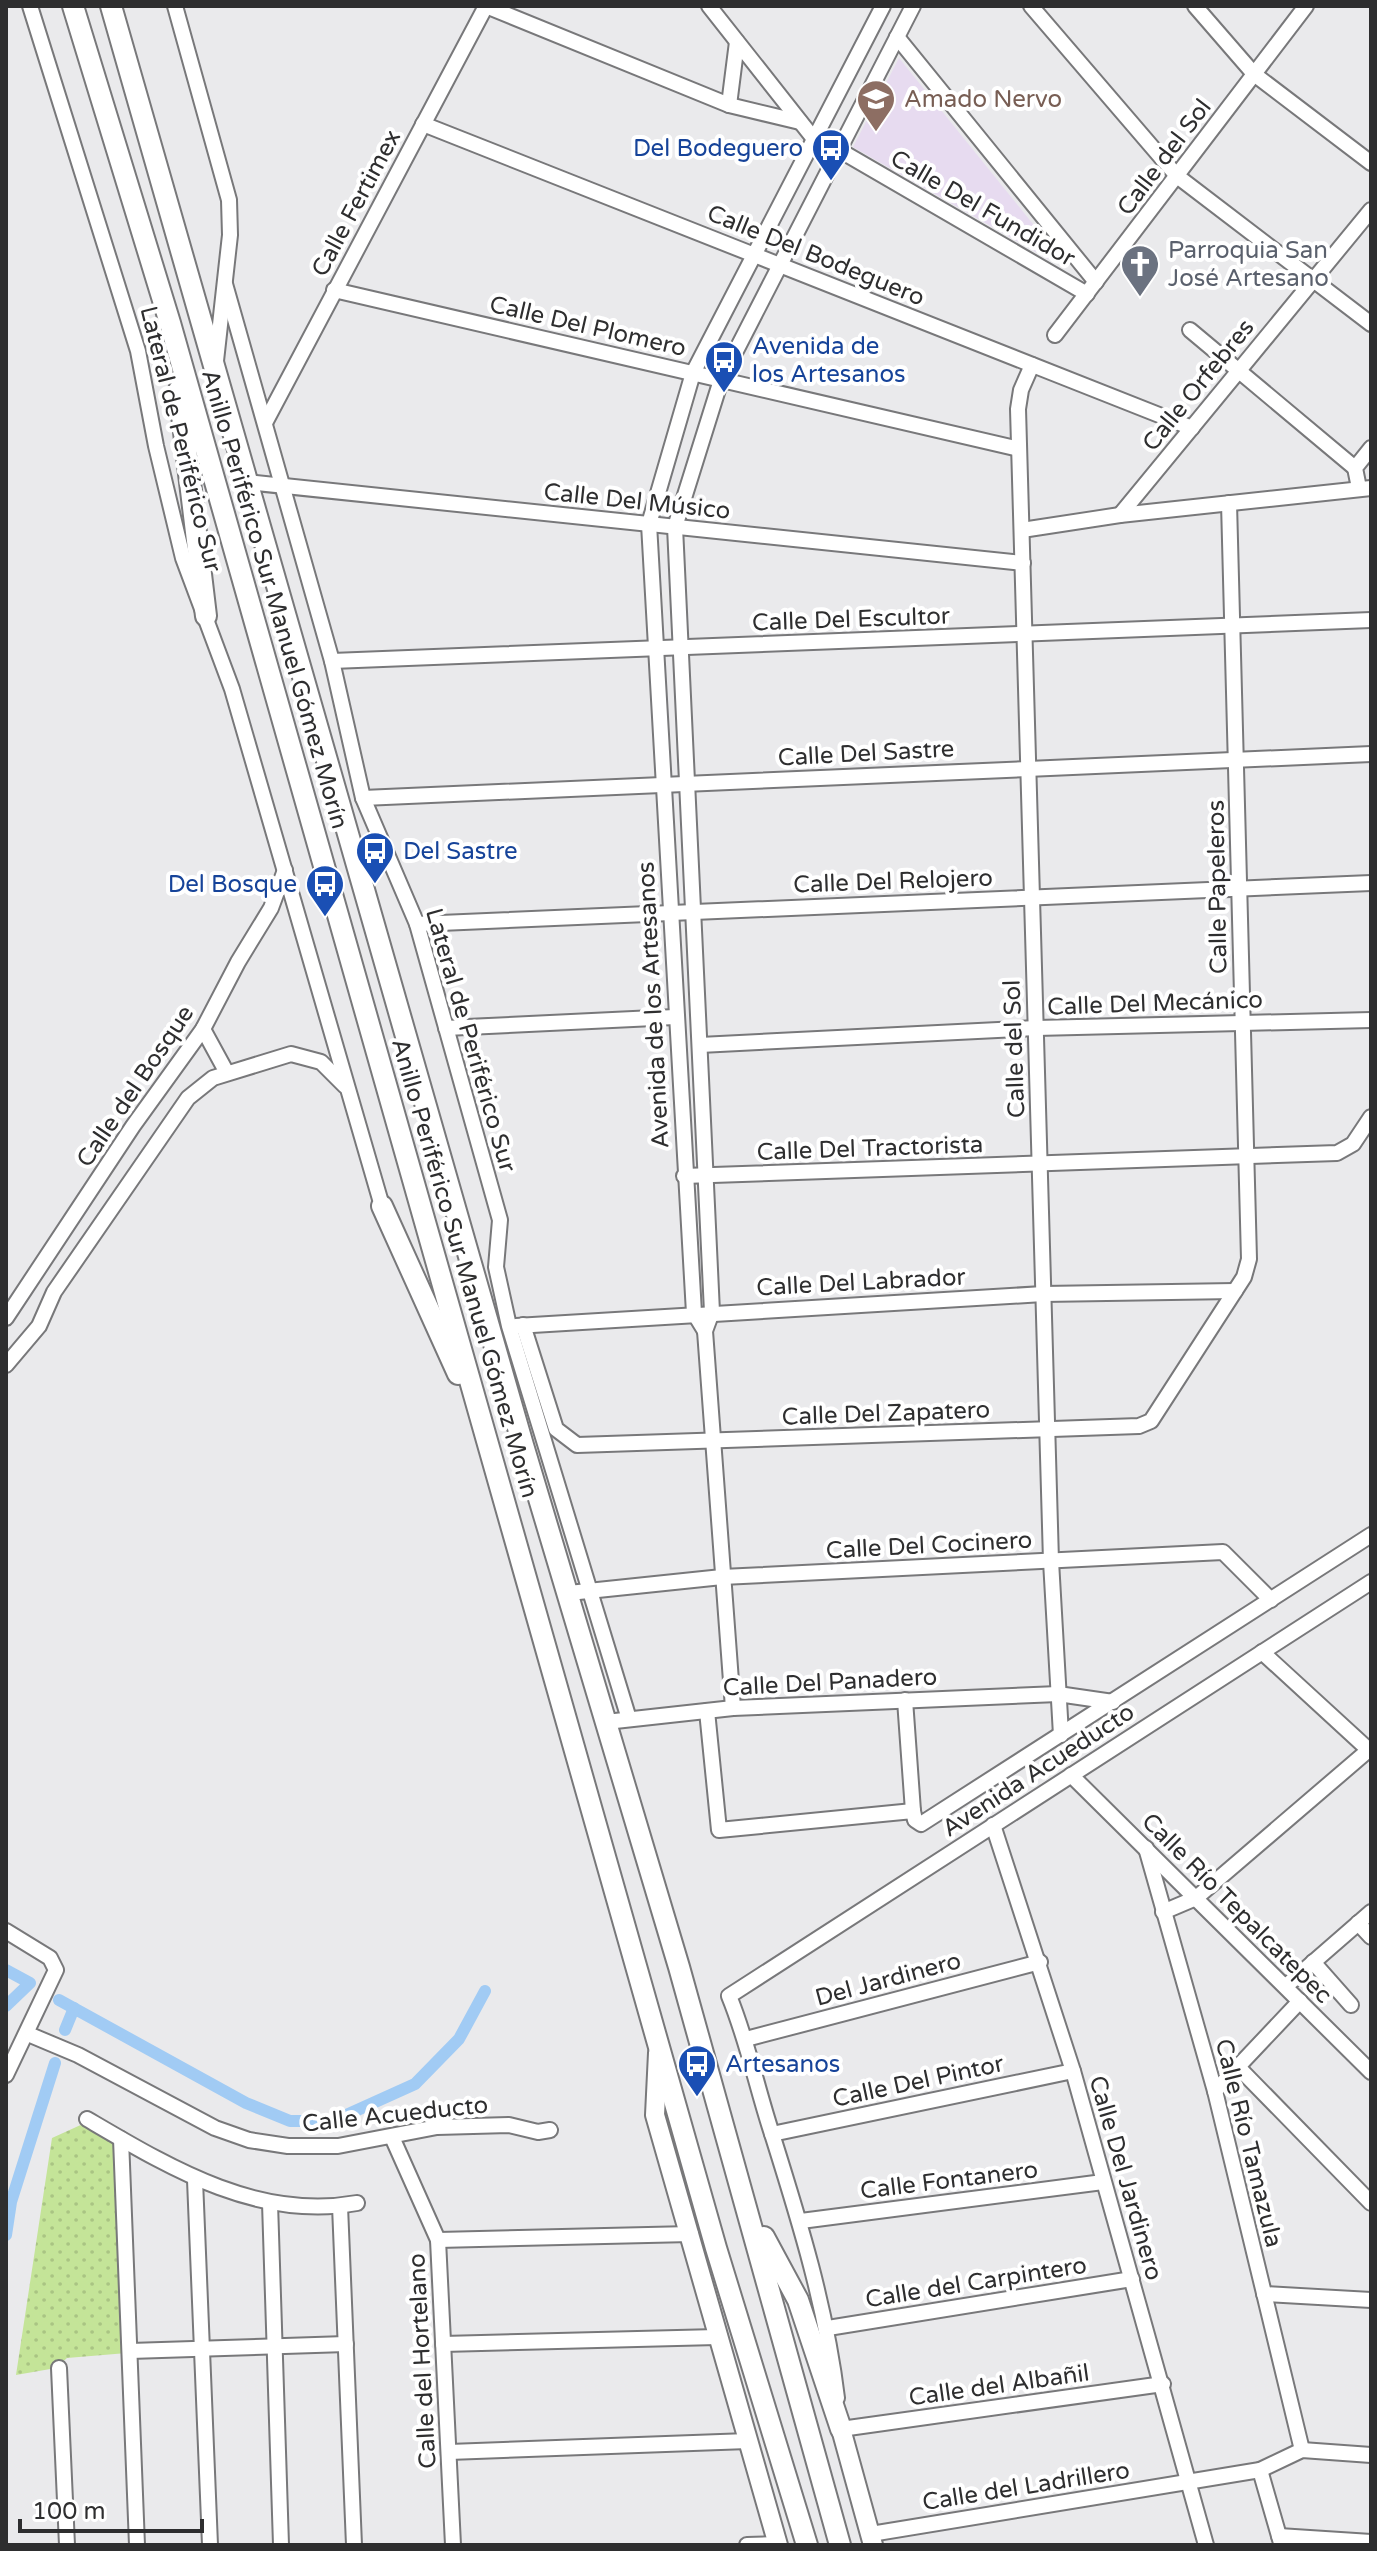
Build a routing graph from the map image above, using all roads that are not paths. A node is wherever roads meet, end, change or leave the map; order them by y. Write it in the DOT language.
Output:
graph roads {
  1 [pos="30,6"];
  2 [pos="64,6"];
  3 [pos="73,6"];
  4 [pos="111,6"];
  5 [pos="175,6"];
  6 [pos="486,6"];
  7 [pos="709,6"];
  8 [pos="913,6"];
  9 [pos="1031,6"];
  10 [pos="1195,6"];
  11 [pos="1306,6"];
  12 [pos="877,9"];
  13 [pos="897,37"];
  14 [pos="737,42"];
  15 [pos="91,68"];
  16 [pos="1254,74"];
  17 [pos="729,105"];
  18 [pos="800,122"];
  19 [pos="423,124"];
  20 [pos="814,139"];
  21 [pos="839,150"];
  22 [pos="1371,163"];
  23 [pos="1177,176"];
  24 [pos="1371,210"];
  25 [pos="754,255"];
  26 [pos="780,265"];
  27 [pos="1313,280"];
  28 [pos="225,284"];
  29 [pos="1091,288"];
  30 [pos="334,290"];
  31 [pos="170,323"];
  32 [pos="1371,324"];
  33 [pos="1190,330"];
  34 [pos="1055,335"];
  35 [pos="1032,365"];
  36 [pos="215,369"];
  37 [pos="1239,370"];
  38 [pos="693,373"];
  39 [pos="721,380"];
  40 [pos="266,421"];
  41 [pos="1192,428"];
  42 [pos="1371,448"];
  43 [pos="1019,449"];
  44 [pos="1355,468"];
  45 [pos="246,482"];
  46 [pos="284,485"];
  47 [pos="1365,488"];
  48 [pos="1229,503"];
  49 [pos="1120,515"];
  50 [pos="649,524"];
  51 [pos="675,527"];
  52 [pos="1022,530"];
  53 [pos="1023,563"];
  54 [pos="206,616"];
  55 [pos="1371,620"];
  56 [pos="1232,626"];
  57 [pos="1025,634"];
  58 [pos="681,648"];
  59 [pos="656,649"];
  60 [pos="332,661"];
  61 [pos="1371,754"];
  62 [pos="1235,759"];
  63 [pos="1028,768"];
  64 [pos="687,783"];
  65 [pos="663,784"];
  66 [pos="363,798"];
  67 [pos="285,869"];
  68 [pos="1371,883"];
  69 [pos="1238,888"];
  70 [pos="1032,897"];
  71 [pos="693,912"];
  72 [pos="670,913"];
  73 [pos="417,924"];
  74 [pos="675,1017"];
  75 [pos="1371,1020"];
  76 [pos="1242,1022"];
  77 [pos="446,1028"];
  78 [pos="1036,1028"];
  79 [pos="203,1029"];
  80 [pos="700,1045"];
  81 [pos="227,1073"];
  82 [pos="348,1090"];
  83 [pos="1371,1117"];
  84 [pos="1245,1156"];
  85 [pos="1039,1164"];
  86 [pos="684,1176"];
  87 [pos="706,1176"];
  88 [pos="382,1206"];
  89 [pos="1248,1270"];
  90 [pos="1235,1291"];
  91 [pos="1043,1294"];
  92 [pos="712,1312"];
  93 [pos="694,1313"];
  94 [pos="6,1318"];
  95 [pos="507,1326"];
  96 [pos="705,1331"];
  97 [pos="6,1365"];
  98 [pos="1047,1429"];
  99 [pos="487,1439"];
  100 [pos="712,1441"];
  101 [pos="1371,1535"];
  102 [pos="1051,1561"];
  103 [pos="722,1577"];
  104 [pos="1371,1582"];
  105 [pos="592,1590"];
  106 [pos="569,1593"];
  107 [pos="1271,1600"];
  108 [pos="1262,1652"];
  109 [pos="1058,1694"];
  110 [pos="905,1700"];
  111 [pos="1113,1702"];
  112 [pos="733,1708"];
  113 [pos="707,1711"];
  114 [pos="629,1719"];
  115 [pos="606,1722"];
  116 [pos="1061,1735"];
  117 [pos="1370,1750"];
  118 [pos="1071,1775"];
  119 [pos="917,1817"];
  120 [pos="993,1825"];
  121 [pos="1146,1848"];
  122 [pos="1196,1898"];
  123 [pos="1163,1912"];
  124 [pos="1371,1912"];
  125 [pos="1358,1923"];
  126 [pos="6,1931"];
  127 [pos="1371,1937"];
  128 [pos="1040,1962"];
  129 [pos="1313,1962"];
  130 [pos="1286,1986"];
  131 [pos="1300,2001"];
  132 [pos="1351,2005"];
  133 [pos="28,2034"];
  134 [pos="746,2039"];
  135 [pos="658,2042"];
  136 [pos="1237,2066"];
  137 [pos="1073,2071"];
  138 [pos="1371,2072"];
  139 [pos="6,2075"];
  140 [pos="1215,2091"];
  141 [pos="87,2119"];
  142 [pos="550,2130"];
  143 [pos="772,2134"];
  144 [pos="392,2137"];
  145 [pos="121,2139"];
  146 [pos="195,2180"];
  147 [pos="1103,2182"];
  148 [pos="270,2203"];
  149 [pos="357,2203"];
  150 [pos="1371,2203"];
  151 [pos="340,2206"];
  152 [pos="747,2206"];
  153 [pos="801,2221"];
  154 [pos="691,2234"];
  155 [pos="438,2240"];
  156 [pos="1132,2279"];
  157 [pos="1264,2294"];
  158 [pos="1371,2300"];
  159 [pos="828,2328"];
  160 [pos="717,2337"];
  161 [pos="346,2344"];
  162 [pos="443,2344"];
  163 [pos="274,2346"];
  164 [pos="203,2349"];
  165 [pos="130,2351"];
  166 [pos="59,2368"];
  167 [pos="1163,2384"];
  168 [pos="841,2429"];
  169 [pos="748,2441"];
  170 [pos="1302,2450"];
  171 [pos="449,2452"];
  172 [pos="1371,2455"];
  173 [pos="1260,2470"];
  174 [pos="1189,2482"];
  175 [pos="872,2539"];
  176 [pos="1280,2540"];
  177 [pos="1371,2542"];
  178 [pos="67,2545"];
  179 [pos="137,2545"];
  180 [pos="210,2545"];
  181 [pos="281,2545"];
  182 [pos="354,2545"];
  183 [pos="453,2545"];
  184 [pos="747,2545"];
  185 [pos="778,2545"];
  186 [pos="807,2545"];
  187 [pos="840,2545"];
  188 [pos="1206,2545"];
  1 -- 54 [label="street, Lateral de Periférico Sur"];
  2 -- 15 [label="highway"];
  3 -- 15 [label="highway, Anillo Periférico Sur Manuel Gómez Morín"];
  4 -- 36 [label="highway, Anillo Periférico Sur Manuel Gómez Morín"];
  5 -- 28 [label="street"];
  6 -- 17 [label="street"];
  6 -- 19 [label="street, Calle Fertimex"];
  7 -- 14 [label="street"];
  8 -- 13 [label="street, Avenida de los Artesanos"];
  9 -- 23 [label="street"];
  10 -- 16 [label="street"];
  11 -- 16 [label="street, Calle del Sol"];
  12 -- 20 [label="street, Avenida de los Artesanos"];
  13 -- 21 [label="street, Avenida de los Artesanos"];
  13 -- 29 [label="street"];
  14 -- 17 [label="street"];
  14 -- 18 [label="street"];
  15 -- 31 [label="highway, Anillo Periférico Sur Manuel Gómez Morín"];
  16 -- 22 [label="street"];
  16 -- 23 [label="street, Calle del Sol"];
  17 -- 18 [label="street"];
  18 -- 20 [label="street"];
  19 -- 25 [label="street, Calle Del Bodeguero"];
  19 -- 30 [label="street, Calle Fertimex"];
  20 -- 21 [label="street, Calle Del Fundidor"];
  20 -- 25 [label="street, Avenida de los Artesanos"];
  21 -- 26 [label="street, Avenida de los Artesanos"];
  21 -- 29 [label="street, Calle Del Fundidor"];
  23 -- 27 [label="street"];
  23 -- 29 [label="street, Calle del Sol"];
  24 -- 27 [label="street, Calle Orfebres"];
  25 -- 26 [label="street, Calle Del Bodeguero"];
  25 -- 38 [label="street, Avenida de los Artesanos"];
  26 -- 35 [label="street, Calle Del Bodeguero"];
  26 -- 39 [label="street, Avenida de los Artesanos"];
  27 -- 32 [label="street"];
  27 -- 37 [label="street, Calle Orfebres"];
  28 -- 36 [label="street"];
  28 -- 40 [label="street, Lateral de Periférico Sur"];
  29 -- 34 [label="street, Calle del Sol"];
  30 -- 38 [label="street, Calle Del Plomero"];
  30 -- 40 [label="street, Calle Fertimex"];
  31 -- 54 [label="highway"];
  31 -- 99 [label="highway, Anillo Periférico Sur Manuel Gómez Morín"];
  33 -- 37 [label="street"];
  35 -- 41 [label="street, Calle Del Bodeguero"];
  35 -- 43 [label="street, Calle del Sol"];
  36 -- 45 [label="highway, Anillo Periférico Sur Manuel Gómez Morín"];
  37 -- 41 [label="street, Calle Orfebres"];
  37 -- 44 [label="street"];
  38 -- 39 [label="street, Calle Del Plomero"];
  38 -- 50 [label="street, Avenida de los Artesanos"];
  39 -- 43 [label="street, Calle Del Plomero"];
  39 -- 51 [label="street, Avenida de los Artesanos"];
  40 -- 46 [label="street, Lateral de Periférico Sur"];
  41 -- 49 [label="street, Calle Orfebres"];
  42 -- 44 [label="street"];
  43 -- 52 [label="street, Calle del Sol"];
  44 -- 47 [label="street"];
  45 -- 46 [label="street, Calle Del Músico"];
  45 -- 95 [label="highway, Anillo Periférico Sur Manuel Gómez Morín"];
  46 -- 50 [label="street, Calle Del Músico"];
  46 -- 60 [label="street, Lateral de Periférico Sur"];
  47 -- 48 [label="street"];
  48 -- 49 [label="street"];
  48 -- 56 [label="street, Calle Papeleros"];
  49 -- 52 [label="street"];
  50 -- 51 [label="street, Calle Del Músico"];
  50 -- 59 [label="street, Avenida de los Artesanos"];
  51 -- 53 [label="street, Calle Del Músico"];
  51 -- 58 [label="street, Avenida de los Artesanos"];
  52 -- 53 [label="street, Calle del Sol"];
  53 -- 57 [label="street, Calle del Sol"];
  54 -- 67 [label="street, Lateral de Periférico Sur"];
  55 -- 56 [label="street, Calle Del Escultor"];
  56 -- 57 [label="street, Calle Del Escultor"];
  56 -- 62 [label="street, Calle Papeleros"];
  57 -- 58 [label="street, Calle Del Escultor"];
  57 -- 63 [label="street, Calle del Sol"];
  58 -- 59 [label="street, Calle Del Escultor"];
  58 -- 64 [label="street, Avenida de los Artesanos"];
  59 -- 60 [label="street, Calle Del Escultor"];
  59 -- 65 [label="street, Avenida de los Artesanos"];
  60 -- 66 [label="street, Lateral de Periférico Sur"];
  61 -- 62 [label="street, Calle Del Sastre"];
  62 -- 63 [label="street, Calle Del Sastre"];
  62 -- 69 [label="street, Calle Papeleros"];
  63 -- 64 [label="street, Calle Del Sastre"];
  63 -- 70 [label="street, Calle del Sol"];
  64 -- 65 [label="street, Calle Del Sastre"];
  64 -- 71 [label="street, Avenida de los Artesanos"];
  65 -- 66 [label="street, Calle Del Sastre"];
  65 -- 72 [label="street, Avenida de los Artesanos"];
  66 -- 73 [label="street, Lateral de Periférico Sur"];
  67 -- 79 [label="street, Calle del Bosque"];
  67 -- 82 [label="street, Lateral de Periférico Sur"];
  68 -- 69 [label="street, Calle Del Relojero"];
  69 -- 70 [label="street, Calle Del Relojero"];
  69 -- 76 [label="street, Calle Papeleros"];
  70 -- 71 [label="street, Calle Del Relojero"];
  70 -- 78 [label="street, Calle del Sol"];
  71 -- 72 [label="street, Calle Del Relojero"];
  71 -- 80 [label="street, Avenida de los Artesanos"];
  72 -- 73 [label="street, Calle Del Relojero"];
  72 -- 74 [label="street, Avenida de los Artesanos"];
  73 -- 77 [label="street, Lateral de Periférico Sur"];
  74 -- 77 [label="street"];
  74 -- 86 [label="street, Avenida de los Artesanos"];
  75 -- 76 [label="street, Calle Del Mecánico"];
  76 -- 78 [label="street, Calle Del Mecánico"];
  76 -- 84 [label="street, Calle Papeleros"];
  77 -- 95 [label="street, Lateral de Periférico Sur"];
  78 -- 80 [label="street, Calle Del Mecánico"];
  78 -- 85 [label="street, Calle del Sol"];
  79 -- 81 [label="street"];
  79 -- 94 [label="street, Calle del Bosque"];
  80 -- 87 [label="street, Avenida de los Artesanos"];
  81 -- 82 [label="street, Calle del Bosque"];
  81 -- 97 [label="street, Calle del Bosque"];
  82 -- 88 [label="street, Lateral de Periférico Sur"];
  83 -- 84 [label="street, Calle Del Tractorista"];
  84 -- 85 [label="street, Calle Del Tractorista"];
  84 -- 89 [label="street, Calle Papeleros"];
  85 -- 87 [label="street, Calle Del Tractorista"];
  85 -- 91 [label="street, Calle del Sol"];
  86 -- 87 [label="street, Calle Del Tractorista"];
  86 -- 93 [label="street, Avenida de los Artesanos"];
  87 -- 92 [label="street, Avenida de los Artesanos"];
  88 -- 99 [label="highway"];
  89 -- 90 [label="street, Calle Del Zapatero"];
  90 -- 91 [label="street, Calle Del Labrador"];
  90 -- 98 [label="street, Calle Del Zapatero"];
  91 -- 92 [label="street, Calle Del Labrador"];
  91 -- 98 [label="street, Calle del Sol"];
  92 -- 93 [label="street, Calle Del Labrador"];
  92 -- 96 [label="street, Avenida de los Artesanos"];
  93 -- 95 [label="street, Calle Del Labrador"];
  93 -- 96 [label="street, Avenida de los Artesanos"];
  95 -- 100 [label="street, Calle Del Zapatero"];
  95 -- 105 [label="street, Lateral de Periférico Sur"];
  95 -- 106 [label="highway, Anillo Periférico Sur Manuel Gómez Morín"];
  96 -- 100 [label="street, Avenida de los Artesanos"];
  98 -- 100 [label="street, Calle Del Zapatero"];
  98 -- 102 [label="street, Calle del Sol"];
  99 -- 135 [label="highway, Anillo Periférico Sur Manuel Gómez Morín"];
  100 -- 103 [label="street, Avenida de los Artesanos"];
  101 -- 107 [label="street, Avenida Acueducto"];
  102 -- 103 [label="street, Calle Del Cocinero"];
  102 -- 107 [label="street, Calle Del Cocinero"];
  102 -- 109 [label="street, Calle del Sol"];
  103 -- 105 [label="street, Calle Del Cocinero"];
  103 -- 112 [label="street, Avenida de los Artesanos"];
  104 -- 108 [label="street, Avenida Acueducto"];
  105 -- 106 [label="street, Calle Del Cocinero"];
  105 -- 114 [label="street, Lateral de Periférico Sur"];
  106 -- 115 [label="highway, Anillo Periférico Sur Manuel Gómez Morín"];
  107 -- 111 [label="street, Avenida Acueducto"];
  108 -- 117 [label="street"];
  108 -- 118 [label="street, Avenida Acueducto"];
  109 -- 110 [label="street, Calle Del Panadero"];
  109 -- 111 [label="street, Calle Del Panadero"];
  109 -- 116 [label="street, Calle del Sol"];
  110 -- 112 [label="street, Calle Del Panadero"];
  110 -- 119 [label="street"];
  111 -- 116 [label="street, Avenida Acueducto"];
  112 -- 113 [label="street, Calle Del Panadero"];
  113 -- 114 [label="street, Calle Del Panadero"];
  113 -- 119 [label="street"];
  114 -- 115 [label="street, Calle Del Panadero"];
  115 -- 152 [label="highway, Anillo Periférico Sur Manuel Gómez Morín"];
  116 -- 119 [label="street, Avenida Acueducto"];
  117 -- 122 [label="street"];
  118 -- 120 [label="street, Avenida Acueducto"];
  118 -- 121 [label="street, Calle Río Tepalcatepec"];
  120 -- 128 [label="street, Calle Del Jardinero"];
  120 -- 134 [label="street, Avenida Acueducto"];
  121 -- 122 [label="street, Calle Río Tepalcatepec"];
  121 -- 123 [label="street, Calle Río Tamazula"];
  122 -- 123 [label="street"];
  122 -- 130 [label="street, Calle Río Tepalcatepec"];
  123 -- 140 [label="street, Calle Río Tamazula"];
  124 -- 125 [label="street"];
  125 -- 127 [label="street"];
  125 -- 129 [label="street"];
  126 -- 133 [label="street"];
  128 -- 134 [label="street, Del Jardinero"];
  128 -- 137 [label="street, Calle Del Jardinero"];
  129 -- 130 [label="street"];
  129 -- 132 [label="street"];
  130 -- 131 [label="street, Calle Río Tepalcatepec"];
  131 -- 136 [label="street"];
  131 -- 138 [label="street, Calle Río Tepalcatepec"];
  133 -- 139 [label="street"];
  133 -- 144 [label="street, Calle Acueducto"];
  134 -- 143 [label="street"];
  135 -- 154 [label="main road"];
  135 -- 186 [label="highway, Anillo Periférico Sur Manuel Gómez Morín"];
  136 -- 140 [label="street"];
  136 -- 150 [label="street"];
  137 -- 143 [label="street, Calle Del Pintor"];
  137 -- 147 [label="street, Calle Del Jardinero"];
  140 -- 157 [label="street, Calle Río Tamazula"];
  141 -- 145 [label="street"];
  142 -- 144 [label="street, Calle Acueducto"];
  143 -- 153 [label="street"];
  144 -- 155 [label="street, Calle del Hortelano"];
  145 -- 146 [label="street"];
  145 -- 165 [label="street"];
  146 -- 148 [label="street"];
  146 -- 164 [label="street"];
  147 -- 153 [label="street, Calle Fontanero"];
  147 -- 156 [label="street, Calle Del Jardinero"];
  148 -- 151 [label="street"];
  148 -- 163 [label="street"];
  149 -- 151 [label="street"];
  151 -- 161 [label="street"];
  152 -- 168 [label="highway"];
  152 -- 187 [label="highway, Anillo Periférico Sur Manuel Gómez Morín"];
  153 -- 159 [label="street"];
  154 -- 155 [label="street"];
  154 -- 160 [label="main road"];
  155 -- 162 [label="street, Calle del Hortelano"];
  156 -- 159 [label="street, Calle del Carpintero"];
  156 -- 167 [label="street, Calle Del Jardinero"];
  157 -- 158 [label="street"];
  157 -- 170 [label="street, Calle Río Tamazula"];
  159 -- 168 [label="street"];
  160 -- 162 [label="street"];
  160 -- 169 [label="main road"];
  161 -- 163 [label="street"];
  161 -- 182 [label="street"];
  162 -- 171 [label="street, Calle del Hortelano"];
  163 -- 164 [label="street"];
  163 -- 181 [label="street"];
  164 -- 165 [label="street"];
  164 -- 180 [label="street"];
  165 -- 179 [label="street"];
  166 -- 178 [label="street"];
  167 -- 168 [label="street, Calle del Albañil"];
  167 -- 174 [label="street, Calle Del Jardinero"];
  168 -- 175 [label="main road"];
  169 -- 171 [label="street"];
  169 -- 185 [label="main road"];
  170 -- 172 [label="street"];
  170 -- 173 [label="street, Calle del Ladrillero"];
  171 -- 183 [label="street, Calle del Hortelano"];
  173 -- 174 [label="street, Calle del Ladrillero"];
  173 -- 176 [label="street"];
  174 -- 175 [label="street, Calle del Ladrillero"];
  174 -- 188 [label="street, Calle Del Jardinero"];
  176 -- 177 [label="street"];
  184 -- 185 [label="street"];
}
